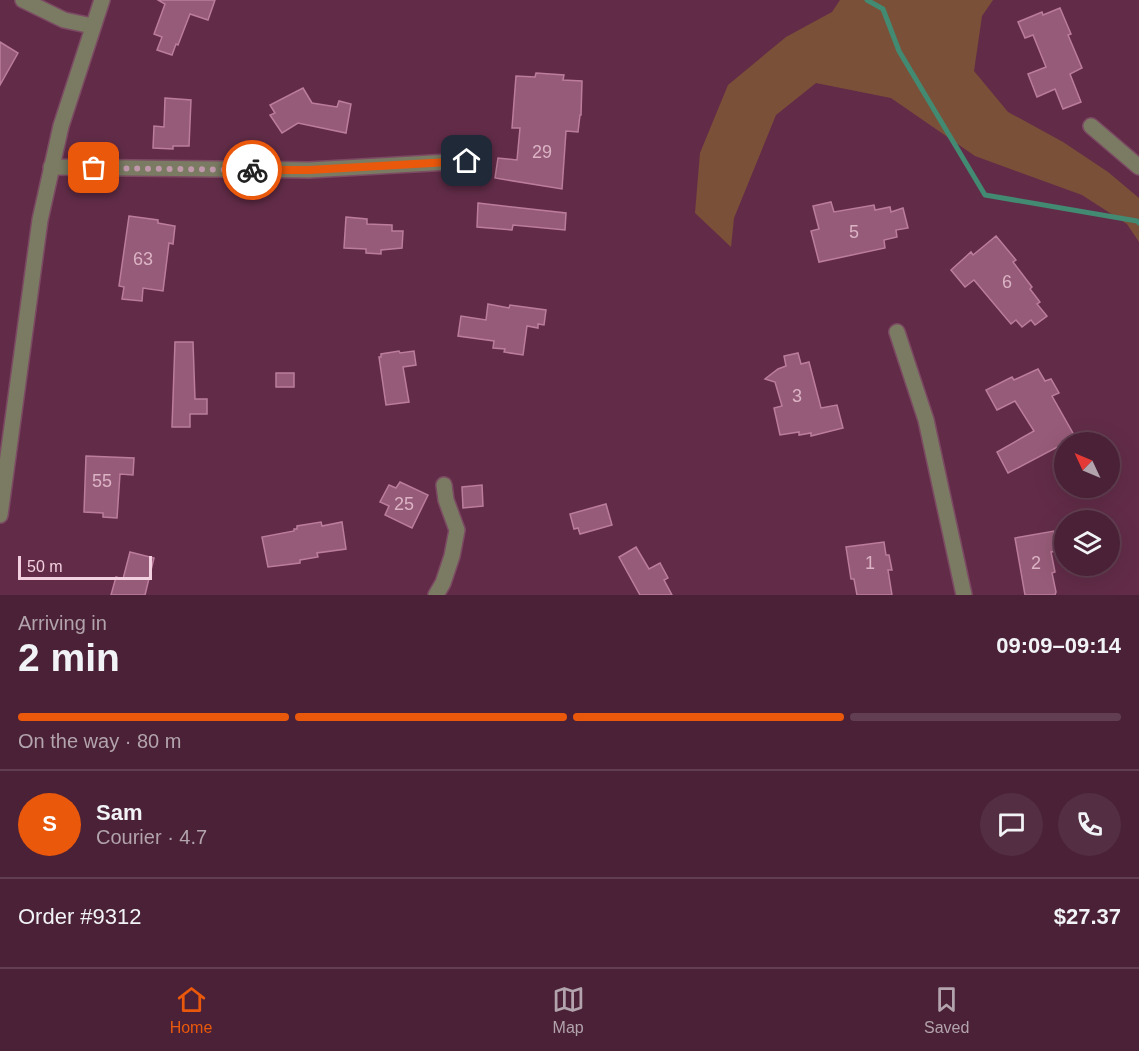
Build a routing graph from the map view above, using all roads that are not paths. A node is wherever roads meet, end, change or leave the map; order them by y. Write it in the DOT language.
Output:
graph roads {
  1 [pos="23,0"];
  2 [pos="102,0"];
  3 [pos="92,26"];
  4 [pos="1091,126"];
  5 [pos="467,161"];
  6 [pos="51,167"];
  7 [pos="1139,167"];
  8 [pos="897,332"];
  9 [pos="444,485"];
  10 [pos="0,515"];
  11 [pos="436,595"];
  12 [pos="964,595"];
  1 -- 3 [label="street"];
  2 -- 3 [label="street"];
  3 -- 6 [label="street"];
  4 -- 7 [label="street"];
  5 -- 6 [label="street"];
  6 -- 10 [label="street"];
  8 -- 12 [label="street"];
  9 -- 11 [label="street"];
}
